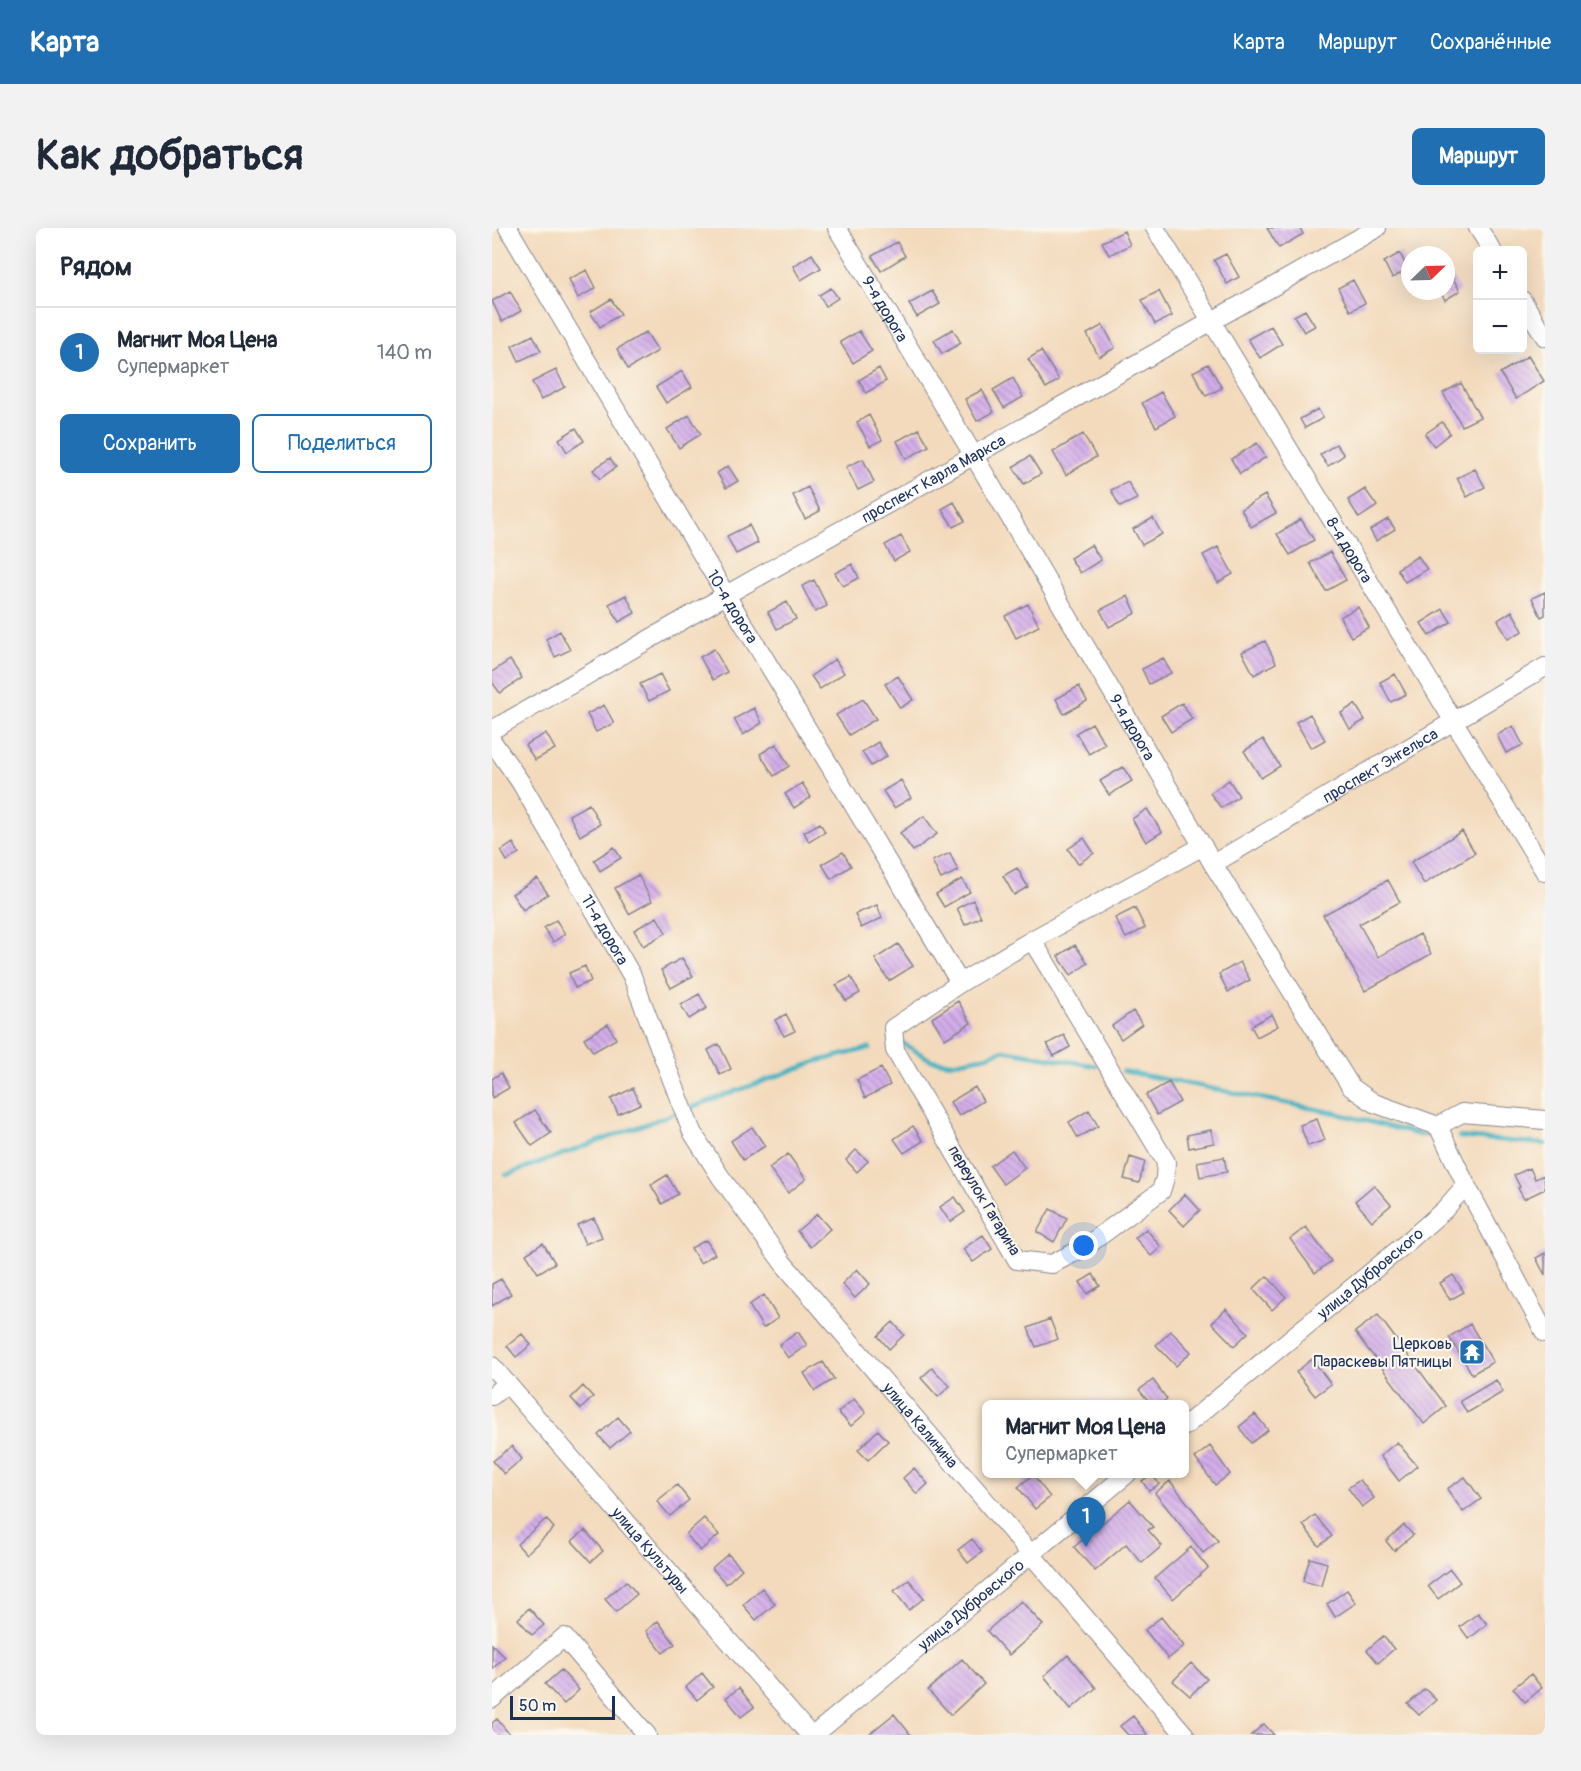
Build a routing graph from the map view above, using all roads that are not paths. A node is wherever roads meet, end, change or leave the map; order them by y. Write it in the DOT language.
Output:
graph roads {
  1 [pos="508,228"];
  2 [pos="837,228"];
  3 [pos="1155,228"];
  4 [pos="1377,228"];
  5 [pos="1478,228"];
  6 [pos="1489,246"];
  7 [pos="1527,308"];
  8 [pos="1210,322"];
  9 [pos="1545,337"];
  10 [pos="974,456"];
  11 [pos="726,595"];
  12 [pos="1545,667"];
  13 [pos="1454,721"];
  14 [pos="492,730"];
  15 [pos="492,741"];
  16 [pos="1203,846"];
  17 [pos="1214,864"];
  18 [pos="1545,872"];
  19 [pos="1032,940"];
  20 [pos="960,983"];
  21 [pos="1545,1120"];
  22 [pos="1438,1126"];
  23 [pos="692,1132"];
  24 [pos="1466,1185"];
  25 [pos="1545,1333"];
  26 [pos="492,1366"];
  27 [pos="507,1383"];
  28 [pos="492,1396"];
  29 [pos="1189,1423"];
  30 [pos="1121,1478"];
  31 [pos="1031,1553"];
  32 [pos="492,1699"];
  33 [pos="647,1735"];
  34 [pos="812,1735"];
  35 [pos="1185,1735"];
  1 -- 11 [label="street, 10-я дорога"];
  2 -- 10 [label="street, 9-я дорога"];
  3 -- 8 [label="street, 8-я дорога"];
  4 -- 8 [label="street, проспект Карла Маркса"];
  5 -- 6 [label="street"];
  7 -- 9 [label="street"];
  8 -- 10 [label="street, проспект Карла Маркса"];
  8 -- 13 [label="street, 8-я дорога"];
  10 -- 11 [label="street, проспект Карла Маркса"];
  10 -- 16 [label="street, 9-я дорога"];
  11 -- 14 [label="street, проспект Карла Маркса"];
  11 -- 20 [label="street, 10-я дорога"];
  12 -- 13 [label="street, проспект Энгельса"];
  13 -- 17 [label="street, проспект Энгельса"];
  13 -- 18 [label="street, 8-я дорога"];
  15 -- 23 [label="street, 11-я дорога"];
  16 -- 17 [label="street, 9-я дорога"];
  16 -- 19 [label="street"];
  17 -- 22 [label="street, 9-я дорога"];
  19 -- 20 [label="street"];
  19 -- 20 [label="street, переулок Гагарина"];
  21 -- 22 [label="street"];
  22 -- 24 [label="street"];
  23 -- 31 [label="street, улица Калинина"];
  24 -- 25 [label="street"];
  24 -- 29 [label="street, улица Дубровского"];
  26 -- 27 [label="street, улица Культуры"];
  27 -- 28 [label="street"];
  27 -- 34 [label="street, улица Культуры"];
  30 -- 31 [label="street, улица Дубровского"];
  31 -- 34 [label="street, улица Дубровского"];
  31 -- 35 [label="street, улица Калинина"];
  32 -- 33 [label="street"];
}
